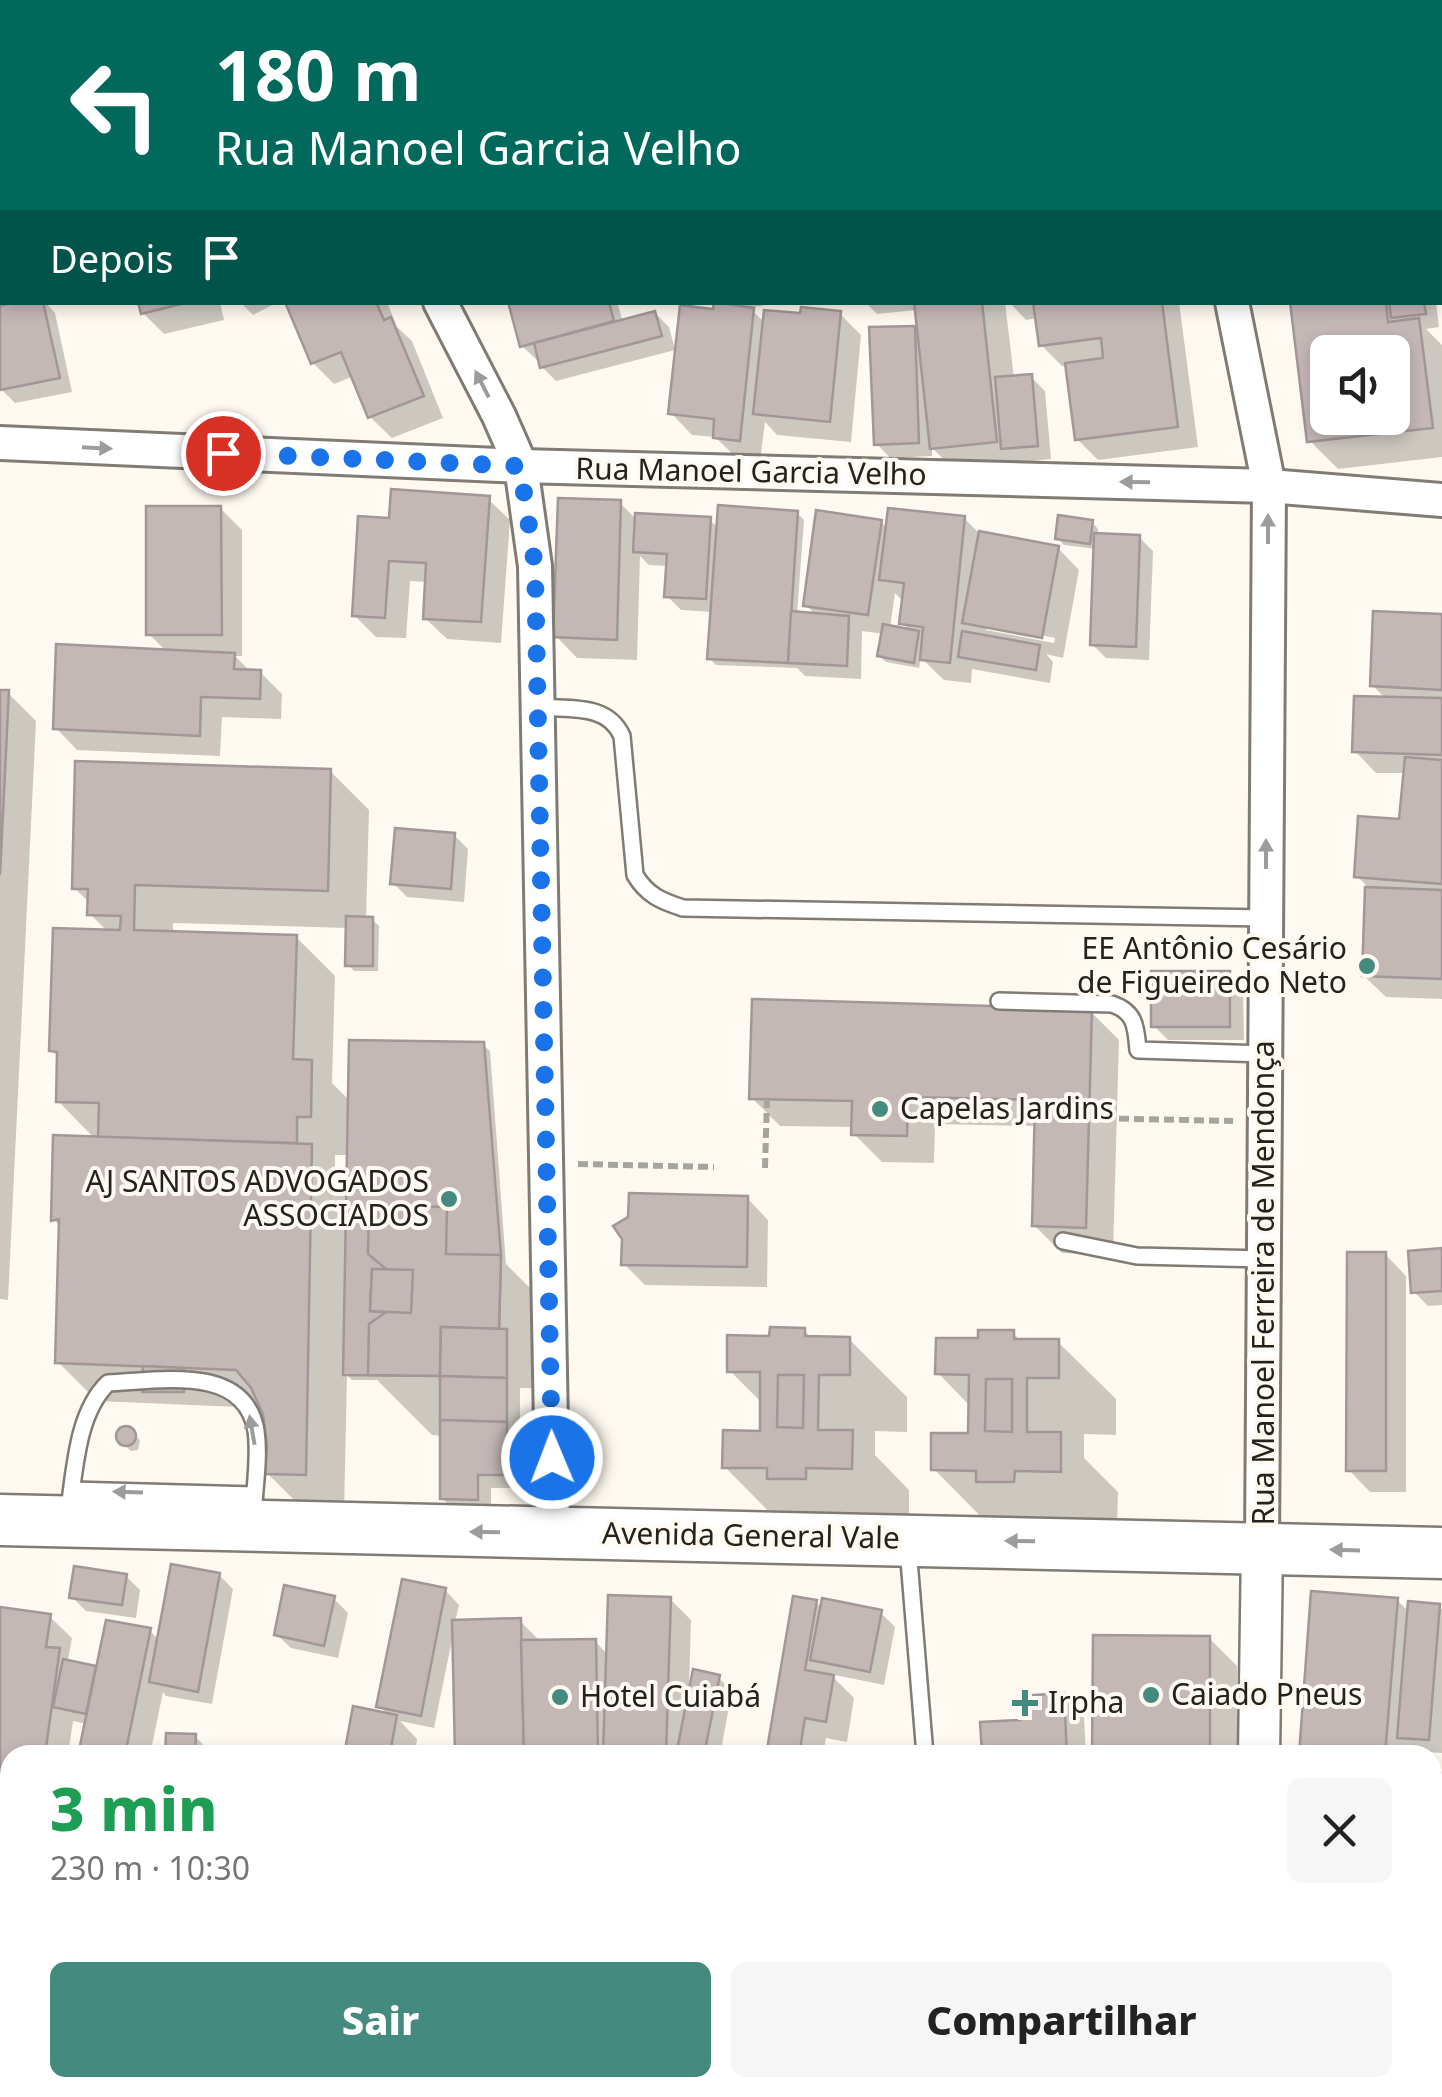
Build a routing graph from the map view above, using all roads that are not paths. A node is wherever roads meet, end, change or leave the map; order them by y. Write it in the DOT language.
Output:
graph roads {
  1 [pos="442,305"];
  2 [pos="1233,305"];
  3 [pos="0,443"];
  4 [pos="520,466"];
  5 [pos="1269,486"];
  6 [pos="1442,500"];
  7 [pos="538,707"];
  8 [pos="1266,918"];
  9 [pos="999,1001"];
  10 [pos="1265,1054"];
  11 [pos="1063,1241"];
  12 [pos="1264,1260"];
  13 [pos="69,1506"];
  14 [pos="253,1511"];
  15 [pos="0,1520"];
  16 [pos="553,1532"];
  17 [pos="907,1539"];
  18 [pos="1262,1547"];
  19 [pos="1442,1553"];
  20 [pos="924,1745"];
  21 [pos="1259,1745"];
  4 -- 1 [label="street, one-way"];
  2 -- 5 [label="street, Rua Manoel Ferreira de Mendonça"];
  3 -- 4 [label="street, Rua Manoel Garcia Velho, one-way"];
  5 -- 4 [label="street, Rua Manoel Garcia Velho, one-way"];
  4 -- 7 [label="street"];
  5 -- 6 [label="street, Rua Manoel Garcia Velho"];
  8 -- 5 [label="street, Rua Manoel Ferreira de Mendonça, one-way"];
  7 -- 8 [label="lane"];
  7 -- 16 [label="street"];
  8 -- 10 [label="street, Rua Manoel Ferreira de Mendonça"];
  9 -- 10 [label="lane"];
  10 -- 12 [label="street, Rua Manoel Ferreira de Mendonça"];
  11 -- 12 [label="lane"];
  12 -- 18 [label="street, Rua Manoel Ferreira de Mendonça"];
  14 -- 13 [label="main road, Avenida General Vale, one-way"];
  14 -- 13 [label="lane, one-way"];
  13 -- 15 [label="main road, Avenida General Vale"];
  16 -- 14 [label="main road, Avenida General Vale, one-way"];
  16 -- 17 [label="main road, Avenida General Vale"];
  18 -- 17 [label="main road, Avenida General Vale, one-way"];
  17 -- 20 [label="lane"];
  19 -- 18 [label="main road, Avenida General Vale, one-way"];
  18 -- 21 [label="street"];
}
